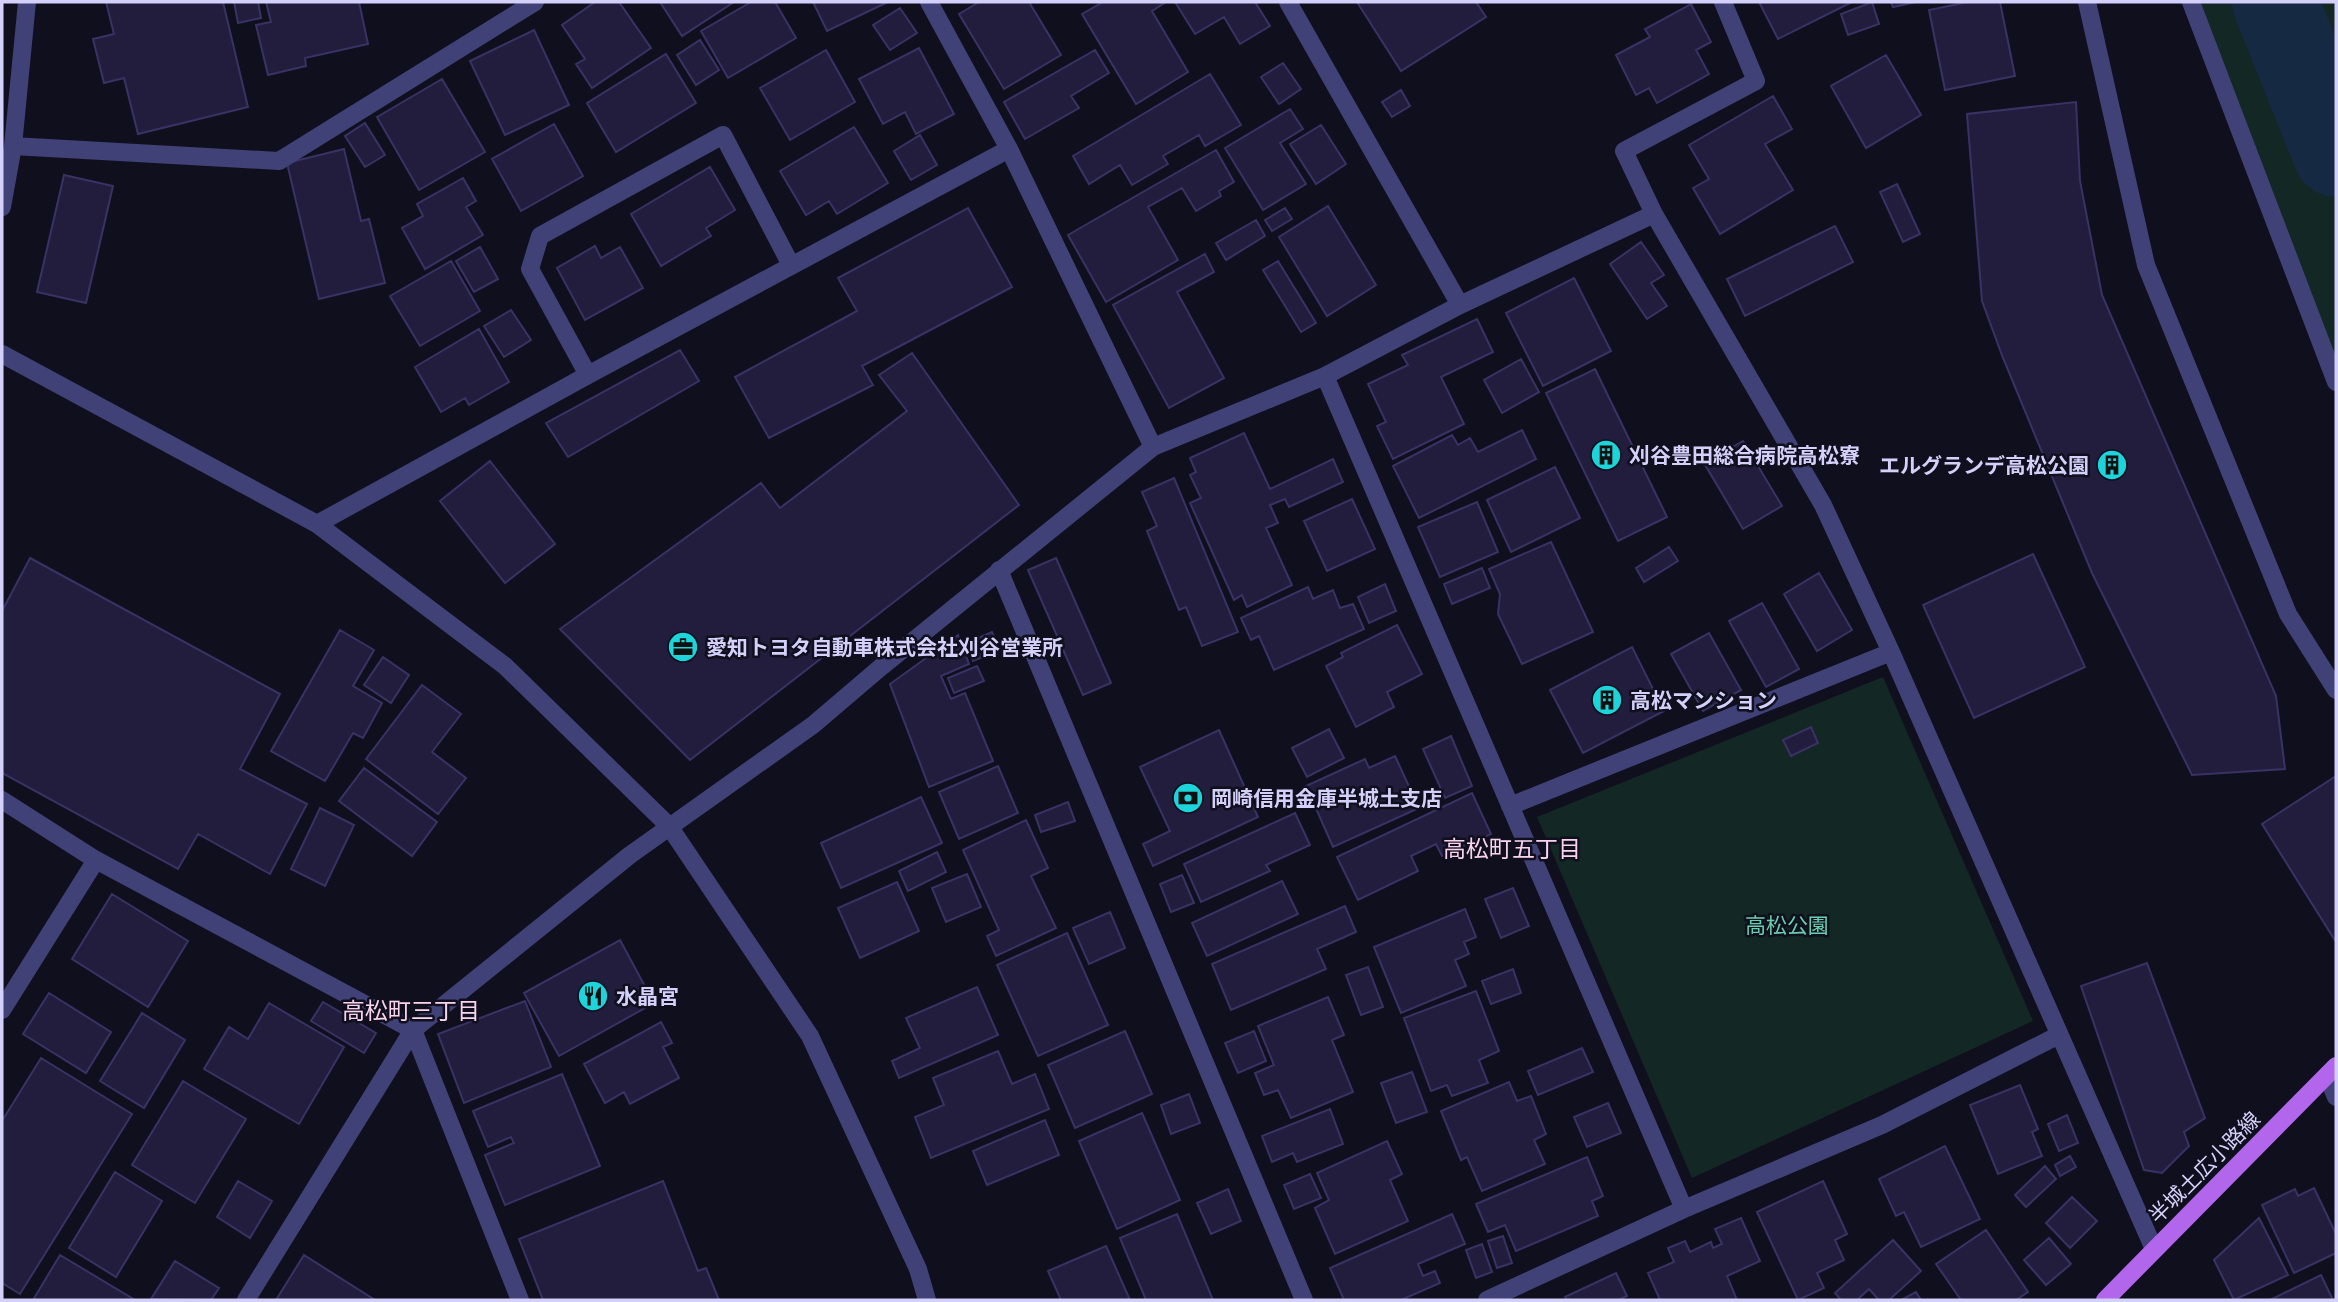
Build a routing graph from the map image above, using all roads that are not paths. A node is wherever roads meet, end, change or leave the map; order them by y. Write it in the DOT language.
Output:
graph roads {
  1 [pos="27,2"];
  2 [pos="535,2"];
  3 [pos="929,2"];
  4 [pos="1288,2"];
  5 [pos="1723,2"];
  6 [pos="2087,2"];
  7 [pos="2191,2"];
  8 [pos="13,146"];
  9 [pos="1009,149"];
  10 [pos="2,207"];
  11 [pos="1654,214"];
  12 [pos="791,265"];
  13 [pos="1460,305"];
  14 [pos="2,354"];
  15 [pos="588,375"];
  16 [pos="1325,376"];
  17 [pos="2336,382"];
  18 [pos="1153,447"];
  19 [pos="317,524"];
  20 [pos="999,570"];
  21 [pos="1891,652"];
  22 [pos="2336,690"];
  23 [pos="2,800"];
  24 [pos="1510,806"];
  25 [pos="669,826"];
  26 [pos="96,860"];
  27 [pos="2,1010"];
  28 [pos="413,1030"];
  29 [pos="2059,1035"];
  30 [pos="2332,1071"];
  31 [pos="2336,1097"];
  32 [pos="1684,1209"];
  33 [pos="2154,1249"];
  34 [pos="246,1300"];
  35 [pos="520,1300"];
  36 [pos="927,1300"];
  37 [pos="1304,1300"];
  38 [pos="1487,1300"];
  39 [pos="2105,1300"];
  1 -- 8 [label="street"];
  2 -- 8 [label="street"];
  3 -- 9 [label="street"];
  4 -- 13 [label="street"];
  5 -- 11 [label="street"];
  6 -- 22 [label="street"];
  7 -- 17 [label="street"];
  8 -- 10 [label="street"];
  9 -- 12 [label="street"];
  9 -- 18 [label="street"];
  11 -- 13 [label="street"];
  11 -- 21 [label="street"];
  12 -- 15 [label="street"];
  12 -- 15 [label="street"];
  13 -- 16 [label="street"];
  14 -- 19 [label="street"];
  15 -- 19 [label="street"];
  16 -- 18 [label="street"];
  16 -- 24 [label="street"];
  18 -- 20 [label="street"];
  19 -- 25 [label="street"];
  20 -- 25 [label="street"];
  20 -- 37 [label="street"];
  21 -- 24 [label="street"];
  21 -- 29 [label="street"];
  23 -- 26 [label="street"];
  24 -- 32 [label="street"];
  25 -- 28 [label="street"];
  25 -- 36 [label="street"];
  26 -- 27 [label="street"];
  26 -- 28 [label="street"];
  28 -- 34 [label="street"];
  28 -- 35 [label="street"];
  29 -- 32 [label="street"];
  29 -- 33 [label="street"];
  30 -- 31 [label="street"];
  30 -- 33 [label="main road, 半城土広小路線"];
  32 -- 38 [label="street"];
  33 -- 39 [label="main road, 半城土広小路線"];
}
